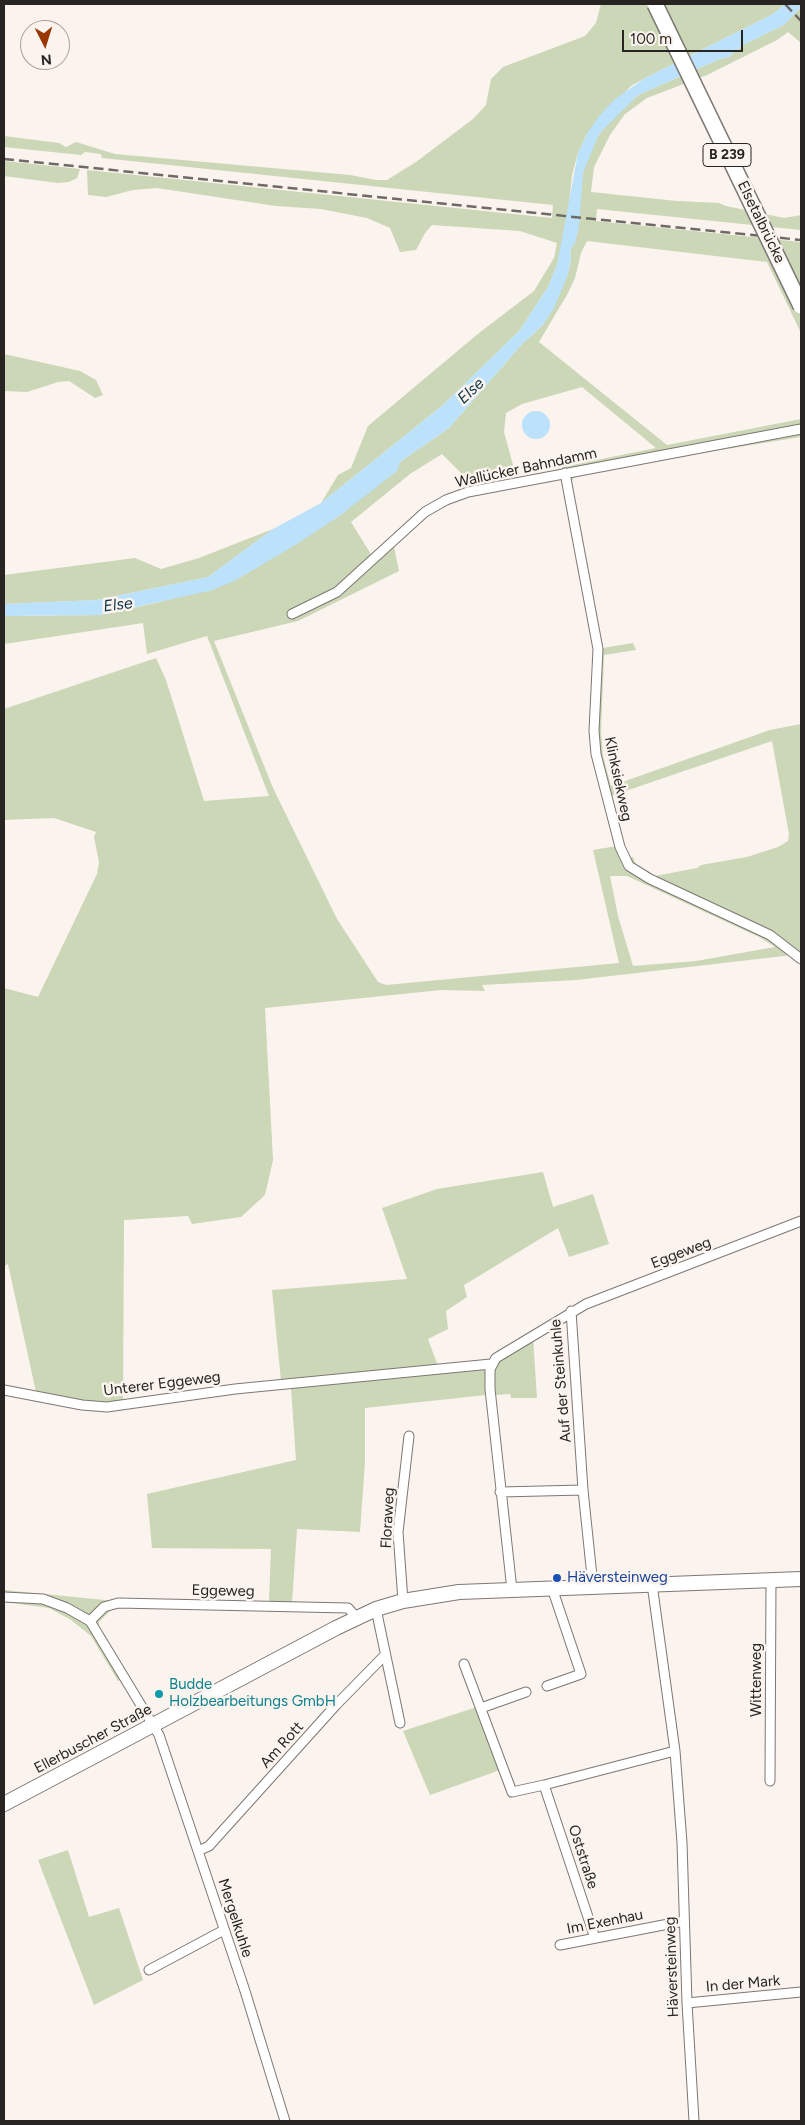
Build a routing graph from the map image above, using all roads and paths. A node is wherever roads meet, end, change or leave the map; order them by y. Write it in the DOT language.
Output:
graph roads {
  1 [pos="655,4"];
  2 [pos="801,306"];
  3 [pos="801,430"];
  4 [pos="566,473"];
  5 [pos="292,614"];
  6 [pos="801,959"];
  7 [pos="801,1221"];
  8 [pos="571,1311"];
  9 [pos="492,1364"];
  10 [pos="4,1390"];
  11 [pos="409,1436"];
  12 [pos="582,1490"];
  13 [pos="500,1492"];
  14 [pos="771,1580"];
  15 [pos="801,1580"];
  16 [pos="652,1584"];
  17 [pos="593,1586"];
  18 [pos="552,1588"];
  19 [pos="512,1590"];
  20 [pos="4,1597"];
  21 [pos="403,1601"];
  22 [pos="376,1609"];
  23 [pos="357,1618"];
  24 [pos="90,1622"];
  25 [pos="385,1655"];
  26 [pos="464,1664"];
  27 [pos="547,1686"];
  28 [pos="526,1692"];
  29 [pos="481,1708"];
  30 [pos="400,1723"];
  31 [pos="152,1726"];
  32 [pos="676,1751"];
  33 [pos="770,1781"];
  34 [pos="544,1785"];
  35 [pos="4,1804"];
  36 [pos="198,1851"];
  37 [pos="684,1921"];
  38 [pos="224,1930"];
  39 [pos="595,1938"];
  40 [pos="560,1945"];
  41 [pos="149,1970"];
  42 [pos="801,1992"];
  43 [pos="686,2003"];
  44 [pos="285,2121"];
  45 [pos="694,2121"];
  1 -- 2 [label="main road, Elsetalbrücke / B 239, bridge"];
  3 -- 4 [label="street, Wallücker Bahndamm"];
  4 -- 5 [label="street, Wallücker Bahndamm"];
  4 -- 6 [label="street, Klinksiekweg"];
  7 -- 8 [label="street, Eggeweg"];
  8 -- 9 [label="street, Auf der Steinkuhle"];
  8 -- 12 [label="street, Auf der Steinkuhle"];
  9 -- 10 [label="street, Unterer Eggeweg"];
  9 -- 13 [label="street"];
  11 -- 21 [label="street, Floraweg"];
  12 -- 13 [label="street"];
  12 -- 17 [label="street, Auf der Steinkuhle"];
  13 -- 19 [label="street"];
  14 -- 15 [label="main road, Ellerbuscher Straße"];
  14 -- 16 [label="main road, Ellerbuscher Straße"];
  14 -- 33 [label="street, Wittenweg"];
  16 -- 17 [label="main road, Ellerbuscher Straße"];
  16 -- 32 [label="street, Häversteinweg"];
  17 -- 18 [label="main road, Ellerbuscher Straße"];
  18 -- 19 [label="main road, Ellerbuscher Straße"];
  18 -- 27 [label="street"];
  19 -- 21 [label="main road, Ellerbuscher Straße"];
  20 -- 24 [label="street"];
  21 -- 22 [label="main road, Ellerbuscher Straße"];
  22 -- 23 [label="main road, Ellerbuscher Straße"];
  22 -- 25 [label="street"];
  23 -- 24 [label="street, Eggeweg"];
  23 -- 31 [label="main road, Ellerbuscher Straße"];
  24 -- 31 [label="street"];
  25 -- 30 [label="street"];
  25 -- 36 [label="street, Am Rott"];
  26 -- 29 [label="street"];
  28 -- 29 [label="street"];
  29 -- 34 [label="street"];
  31 -- 35 [label="main road, Ellerbuscher Straße"];
  31 -- 36 [label="street, Mergelkuhle"];
  32 -- 34 [label="street"];
  32 -- 37 [label="street, Häversteinweg"];
  34 -- 39 [label="street, Oststraße"];
  36 -- 38 [label="street, Mergelkuhle"];
  37 -- 39 [label="street, Im Exenhau"];
  37 -- 43 [label="street, Häversteinweg"];
  38 -- 41 [label="street"];
  38 -- 44 [label="street, Mergelkuhle"];
  39 -- 40 [label="street, Im Exenhau"];
  42 -- 43 [label="street, In der Mark"];
  43 -- 45 [label="street, Häversteinweg"];
}
